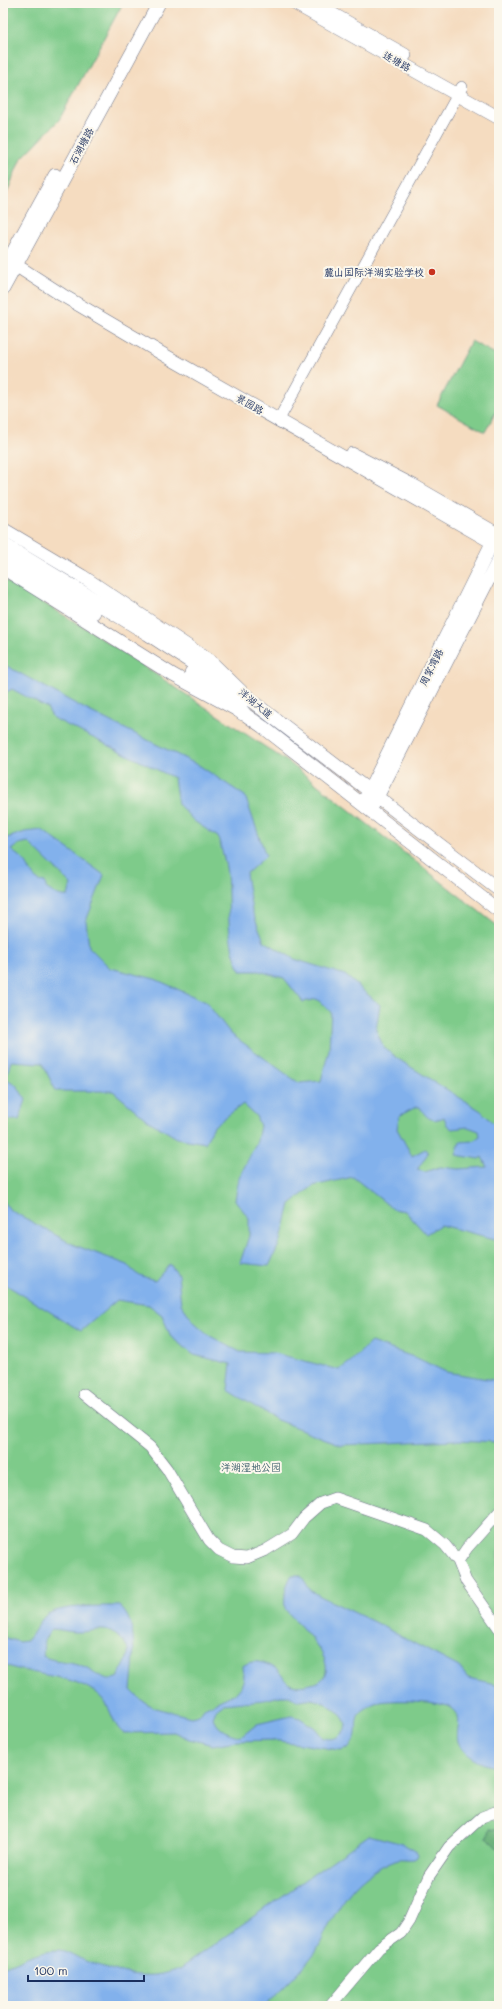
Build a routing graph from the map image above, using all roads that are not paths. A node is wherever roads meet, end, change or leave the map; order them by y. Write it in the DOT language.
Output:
graph roads {
  1 [pos="149,3"];
  2 [pos="159,3"];
  3 [pos="294,3"];
  4 [pos="313,3"];
  5 [pos="457,90"];
  6 [pos="499,108"];
  7 [pos="499,118"];
  8 [pos="9,259"];
  9 [pos="3,290"];
  10 [pos="277,416"];
  11 [pos="3,530"];
  12 [pos="497,538"];
  13 [pos="3,545"];
  14 [pos="3,559"];
  15 [pos="499,559"];
  16 [pos="3,568"];
  17 [pos="146,637"];
  18 [pos="249,699"];
  19 [pos="243,713"];
  20 [pos="373,794"];
  21 [pos="366,807"];
  22 [pos="499,890"];
  23 [pos="499,910"];
  24 [pos="84,1394"];
  25 [pos="499,1512"];
  26 [pos="458,1561"];
  27 [pos="499,1628"];
  28 [pos="499,1812"];
  29 [pos="330,2006"];
  1 -- 8 [label="main road, 石湖塘路"];
  2 -- 8 [label="main road, 石湖塘路"];
  3 -- 5 [label="main road, 连塘路"];
  4 -- 5 [label="main road, 连塘路"];
  5 -- 6 [label="main road, 连塘路"];
  5 -- 7 [label="main road, 连塘路"];
  5 -- 10 [label="street"];
  8 -- 9 [label="main road, 石湖塘路"];
  8 -- 10 [label="main road, 景园路"];
  10 -- 12 [label="main road, 景园路"];
  11 -- 18 [label="main road, 洋湖大道"];
  12 -- 20 [label="main road, 周家湾路"];
  13 -- 17 [label="highway"];
  14 -- 17 [label="highway"];
  15 -- 20 [label="main road, 周家湾路"];
  16 -- 19 [label="main road, 洋湖大道"];
  17 -- 18 [label="highway"];
  17 -- 19 [label="highway"];
  18 -- 20 [label="main road, 洋湖大道"];
  19 -- 21 [label="main road, 洋湖大道"];
  20 -- 21 [label="main road, 周家湾路"];
  20 -- 22 [label="main road, 洋湖大道"];
  21 -- 23 [label="main road, 洋湖大道"];
  24 -- 26 [label="street"];
  25 -- 26 [label="street"];
  26 -- 27 [label="street"];
  28 -- 29 [label="street"];
}
